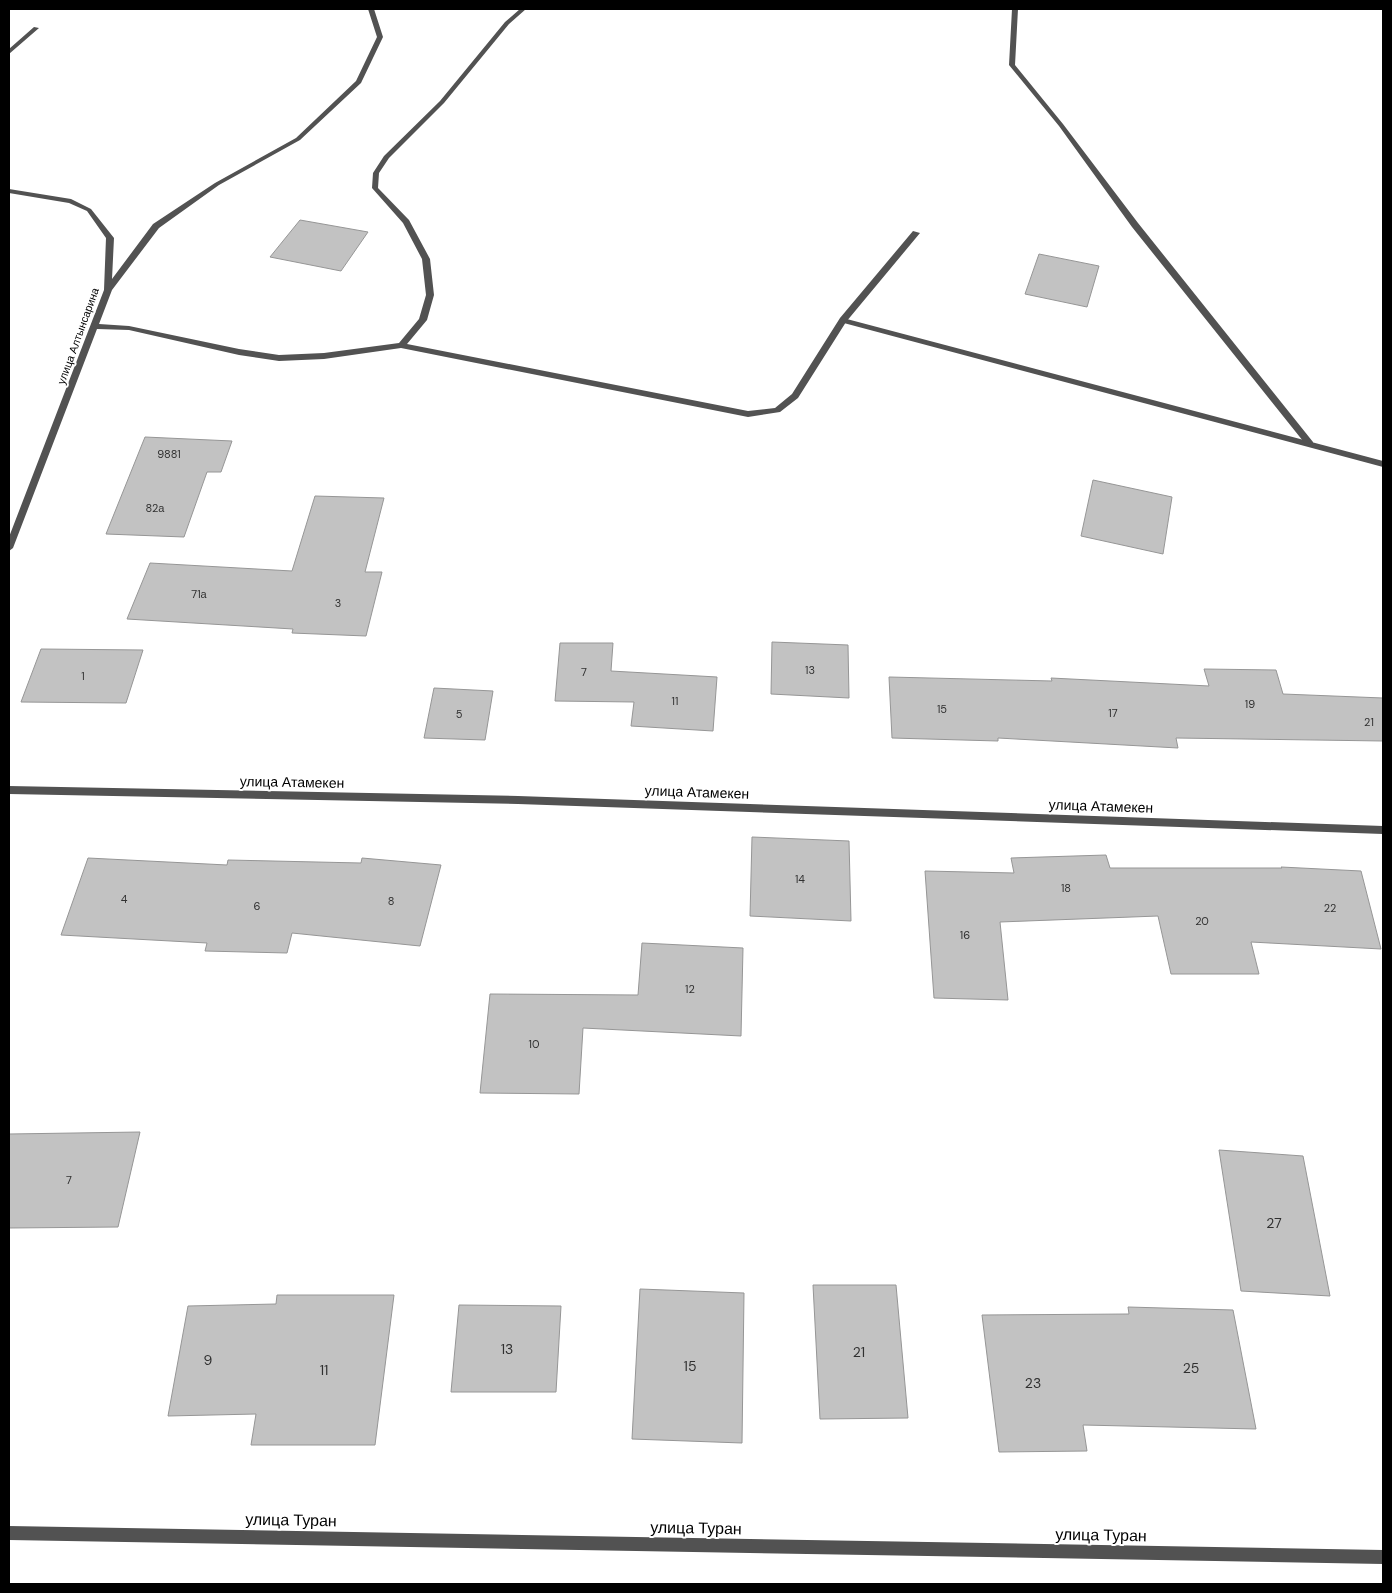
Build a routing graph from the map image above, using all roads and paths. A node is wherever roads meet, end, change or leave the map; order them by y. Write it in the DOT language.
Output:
graph roads {
  1 [pos="371,9"];
  2 [pos="523,9"];
  3 [pos="1015,9"];
  4 [pos="36,28"];
  5 [pos="9,52"];
  6 [pos="9,191"];
  7 [pos="916,233"];
  8 [pos="108,290"];
  9 [pos="843,320"];
  10 [pos="94,326"];
  11 [pos="401,344"];
  12 [pos="1310,444"];
  13 [pos="1383,464"];
  14 [pos="9,548"];
  15 [pos="9,790"];
  16 [pos="1383,830"];
  17 [pos="9,1533"];
  18 [pos="1383,1557"];
  1 -- 8 [label="street"];
  2 -- 11 [label="street"];
  3 -- 12 [label="street"];
  4 -- 5 [label="street"];
  6 -- 8 [label="street, улица Алтынсарина"];
  7 -- 9 [label="street"];
  8 -- 10 [label="street, улица Алтынсарина"];
  9 -- 11 [label="street"];
  9 -- 12 [label="street"];
  10 -- 11 [label="street"];
  10 -- 14 [label="street, улица Алтынсарина"];
  12 -- 13 [label="street"];
  15 -- 16 [label="street, улица Атамекен"];
  17 -- 18 [label="street, улица Туран"];
}
